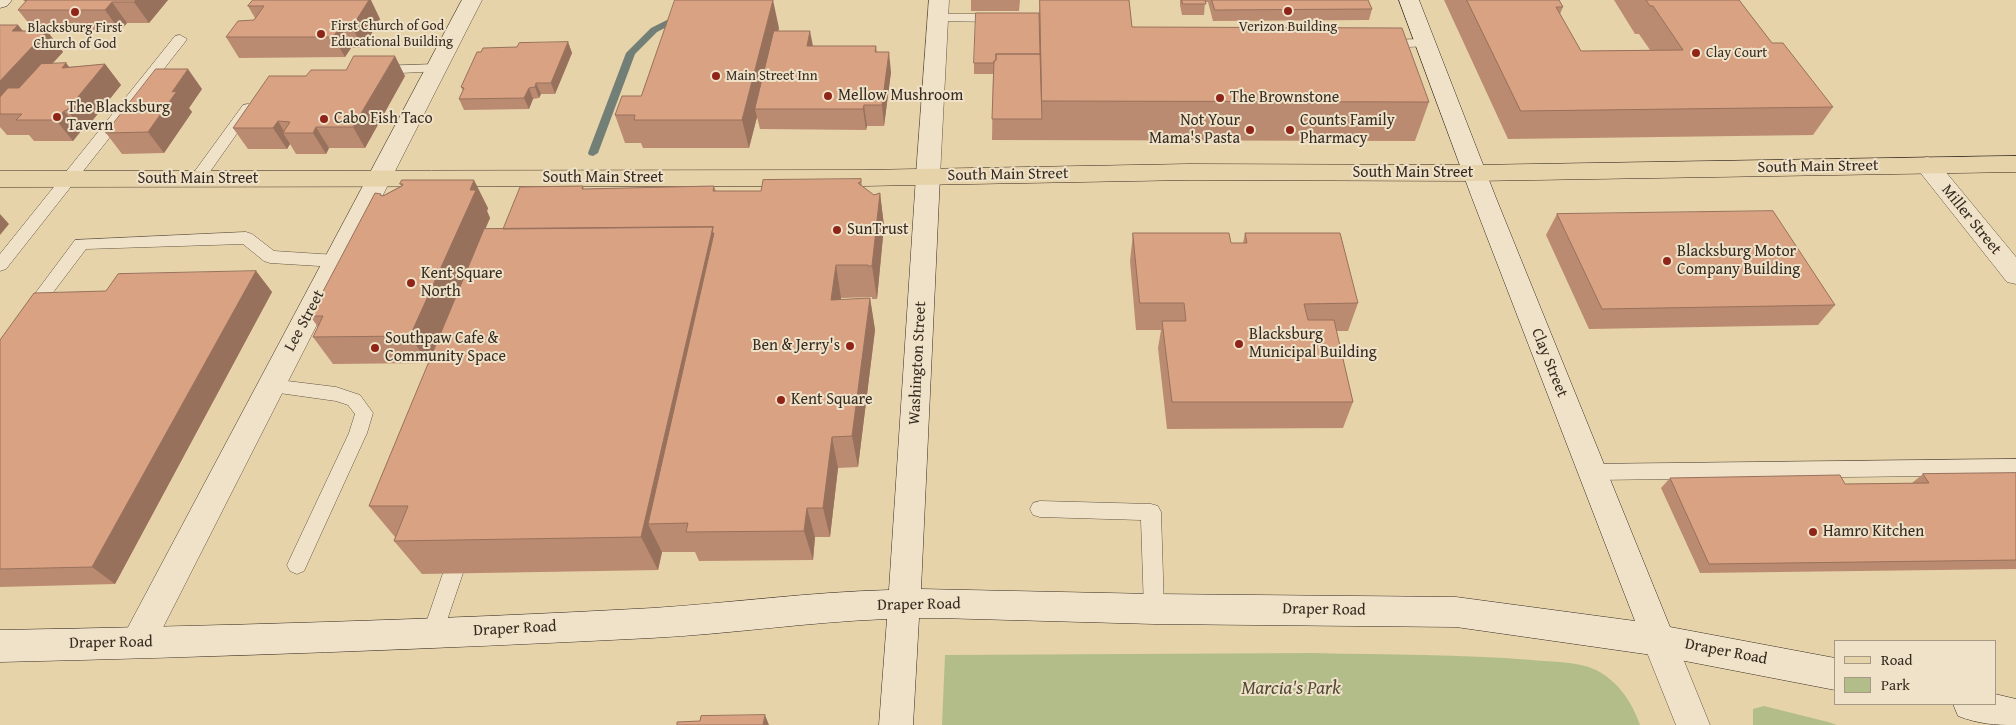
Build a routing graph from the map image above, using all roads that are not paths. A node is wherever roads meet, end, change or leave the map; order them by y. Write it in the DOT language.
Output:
graph roads {
  1 [pos="472,0"];
  2 [pos="1408,0"];
  3 [pos="938,9"];
  4 [pos="1011,18"];
  5 [pos="180,39"];
  6 [pos="1425,43"];
  7 [pos="1369,44"];
  8 [pos="436,68"];
  9 [pos="369,70"];
  10 [pos="257,95"];
  11 [pos="2016,164"];
  12 [pos="1927,165"];
  13 [pos="1474,173"];
  14 [pos="928,176"];
  15 [pos="0,179"];
  16 [pos="67,179"];
  17 [pos="197,179"];
  18 [pos="378,179"];
  19 [pos="336,261"];
  20 [pos="0,265"];
  21 [pos="2016,275"];
  22 [pos="23,321"];
  23 [pos="271,386"];
  24 [pos="2016,467"];
  25 [pos="1592,472"];
  26 [pos="1040,510"];
  27 [pos="297,565"];
  28 [pos="453,573"];
  29 [pos="904,604"];
  30 [pos="1154,609"];
  31 [pos="433,632"];
  32 [pos="1659,640"];
  33 [pos="138,642"];
  34 [pos="0,646"];
  35 [pos="1834,674"];
  36 [pos="1974,705"];
  37 [pos="2016,716"];
  38 [pos="896,725"];
  39 [pos="1693,725"];
  1 -- 8 [label="street, Lee Street"];
  2 -- 6 [label="street, Clay Street"];
  3 -- 4 [label="lane"];
  3 -- 14 [label="street, Washington Street"];
  5 -- 16 [label="lane"];
  6 -- 7 [label="lane"];
  6 -- 13 [label="street, Clay Street"];
  8 -- 9 [label="lane"];
  8 -- 18 [label="street, Lee Street"];
  10 -- 17 [label="lane"];
  11 -- 12 [label="main road, South Main Street"];
  12 -- 13 [label="main road, South Main Street"];
  12 -- 21 [label="street, Miller Street"];
  13 -- 14 [label="main road, South Main Street"];
  13 -- 25 [label="street, Clay Street"];
  14 -- 18 [label="main road, South Main Street"];
  14 -- 29 [label="street, Washington Street"];
  15 -- 16 [label="main road, South Main Street"];
  16 -- 17 [label="main road, South Main Street"];
  16 -- 20 [label="lane"];
  17 -- 18 [label="main road, South Main Street"];
  18 -- 19 [label="street, Lee Street"];
  19 -- 22 [label="lane"];
  19 -- 23 [label="street, Lee Street"];
  23 -- 27 [label="lane"];
  23 -- 33 [label="street, Lee Street"];
  24 -- 25 [label="lane"];
  25 -- 32 [label="street, Clay Street"];
  26 -- 30 [label="lane"];
  28 -- 31 [label="lane"];
  29 -- 30 [label="street, Draper Road"];
  29 -- 31 [label="street, Draper Road"];
  29 -- 38 [label="street, Washington Street"];
  30 -- 32 [label="street, Draper Road"];
  31 -- 33 [label="street, Draper Road"];
  32 -- 35 [label="street, Draper Road"];
  32 -- 39 [label="street, Clay Street"];
  33 -- 34 [label="street, Draper Road"];
  36 -- 37 [label="street"];
}
